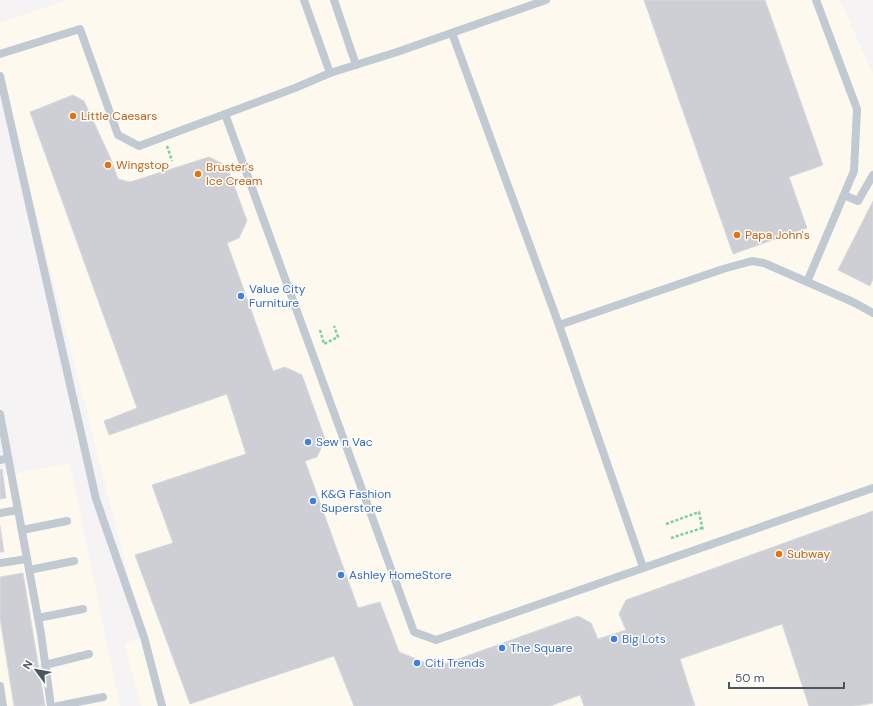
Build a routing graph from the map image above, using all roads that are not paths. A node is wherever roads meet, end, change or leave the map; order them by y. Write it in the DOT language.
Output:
graph roads {
  1 [pos="304,0"];
  2 [pos="334,0"];
  3 [pos="546,0"];
  4 [pos="816,0"];
  5 [pos="452,33"];
  6 [pos="0,54"];
  7 [pos="356,65"];
  8 [pos="330,74"];
  9 [pos="0,76"];
  10 [pos="225,114"];
  11 [pos="873,175"];
  12 [pos="844,195"];
  13 [pos="807,282"];
  14 [pos="873,313"];
  15 [pos="559,326"];
  16 [pos="0,414"];
  17 [pos="4,459"];
  18 [pos="873,488"];
  19 [pos="18,510"];
  20 [pos="0,513"];
  21 [pos="67,520"];
  22 [pos="22,530"];
  23 [pos="27,558"];
  24 [pos="74,561"];
  25 [pos="0,563"];
  26 [pos="643,567"];
  27 [pos="29,570"];
  28 [pos="82,608"];
  29 [pos="38,618"];
  30 [pos="90,654"];
  31 [pos="45,665"];
  32 [pos="0,686"];
  33 [pos="103,697"];
  34 [pos="4,706"];
  35 [pos="51,706"];
  36 [pos="58,706"];
  37 [pos="162,706"];
  1 -- 8 [label="lane"];
  2 -- 7 [label="lane"];
  3 -- 5 [label="lane"];
  4 -- 12 [label="lane"];
  5 -- 7 [label="lane"];
  5 -- 15 [label="lane"];
  6 -- 10 [label="lane"];
  7 -- 8 [label="lane"];
  8 -- 10 [label="lane"];
  9 -- 37 [label="lane"];
  10 -- 26 [label="lane"];
  11 -- 12 [label="lane"];
  12 -- 13 [label="lane"];
  13 -- 14 [label="lane"];
  13 -- 15 [label="lane"];
  15 -- 26 [label="lane"];
  16 -- 17 [label="lane"];
  17 -- 19 [label="lane"];
  18 -- 26 [label="lane"];
  19 -- 20 [label="lane"];
  19 -- 22 [label="lane"];
  21 -- 22 [label="lane"];
  22 -- 23 [label="lane"];
  23 -- 25 [label="lane"];
  23 -- 27 [label="lane"];
  24 -- 27 [label="lane"];
  27 -- 29 [label="lane"];
  28 -- 29 [label="lane"];
  29 -- 31 [label="lane"];
  30 -- 31 [label="lane"];
  31 -- 35 [label="lane"];
  32 -- 34 [label="lane"];
  33 -- 36 [label="lane"];
}
